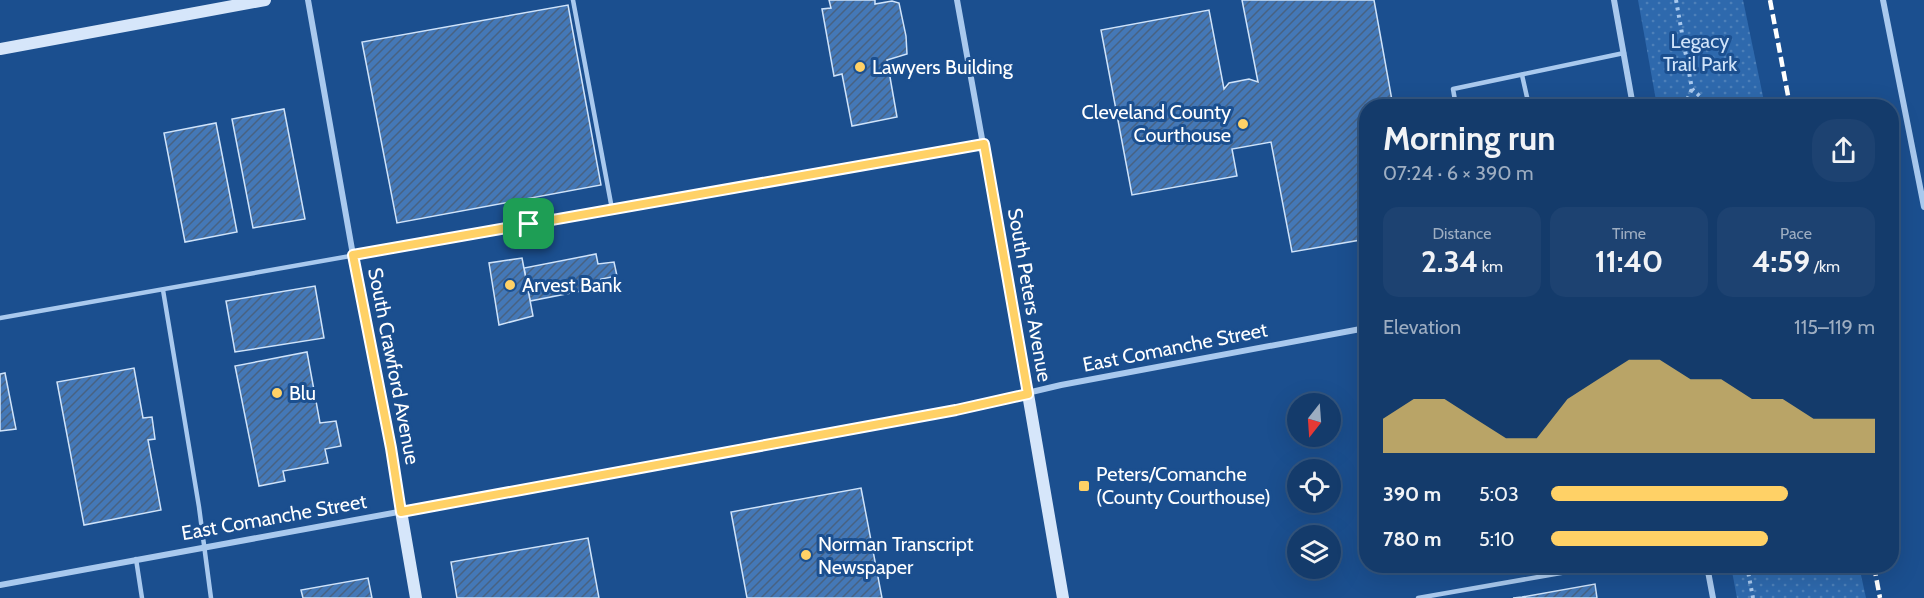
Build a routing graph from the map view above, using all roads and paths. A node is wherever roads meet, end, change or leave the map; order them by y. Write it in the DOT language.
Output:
graph roads {
  1 [pos="265,0"];
  2 [pos="308,0"];
  3 [pos="573,0"];
  4 [pos="957,0"];
  5 [pos="1614,0"];
  6 [pos="1677,0"];
  7 [pos="1883,0"];
  8 [pos="0,49"];
  9 [pos="1624,53"];
  10 [pos="1522,75"];
  11 [pos="1692,89"];
  12 [pos="1455,99"];
  13 [pos="1527,99"];
  14 [pos="1632,99"];
  15 [pos="1687,99"];
  16 [pos="1703,99"];
  17 [pos="984,144"];
  18 [pos="1924,207"];
  19 [pos="612,209"];
  20 [pos="353,255"];
  21 [pos="163,290"];
  22 [pos="0,318"];
  23 [pos="1359,329"];
  24 [pos="1028,394"];
  25 [pos="401,512"];
  26 [pos="205,547"];
  27 [pos="136,559"];
  28 [pos="1561,573"];
  29 [pos="1708,573"];
  30 [pos="1748,573"];
  31 [pos="0,585"];
  32 [pos="142,598"];
  33 [pos="211,598"];
  34 [pos="416,598"];
  35 [pos="1063,598"];
  36 [pos="1418,598"];
  37 [pos="1713,598"];
  38 [pos="1752,598"];
  1 -- 8 [label="street"];
  2 -- 20 [label="street, South Crawford Avenue"];
  3 -- 19 [label="lane"];
  4 -- 17 [label="street, South Peters Avenue"];
  5 -- 9 [label="street"];
  6 -- 11 [label="path"];
  7 -- 18 [label="street"];
  9 -- 10 [label="lane"];
  9 -- 14 [label="street"];
  10 -- 12 [label="lane"];
  10 -- 13 [label="lane"];
  11 -- 15 [label="path"];
  11 -- 16 [label="path"];
  17 -- 19 [label="lane"];
  17 -- 24 [label="street, South Peters Avenue"];
  19 -- 20 [label="lane"];
  20 -- 21 [label="lane"];
  20 -- 25 [label="street, South Crawford Avenue"];
  21 -- 22 [label="lane"];
  21 -- 26 [label="lane"];
  23 -- 24 [label="street, East Comanche Street"];
  24 -- 25 [label="street, East Comanche Street"];
  24 -- 35 [label="street, South Peters Avenue"];
  25 -- 26 [label="street, East Comanche Street"];
  25 -- 34 [label="street, South Crawford Avenue"];
  26 -- 27 [label="street, East Comanche Street"];
  26 -- 33 [label="lane"];
  27 -- 31 [label="street, East Comanche Street"];
  27 -- 32 [label="lane"];
  28 -- 36 [label="lane"];
  29 -- 37 [label="street"];
  30 -- 38 [label="path"];
}
